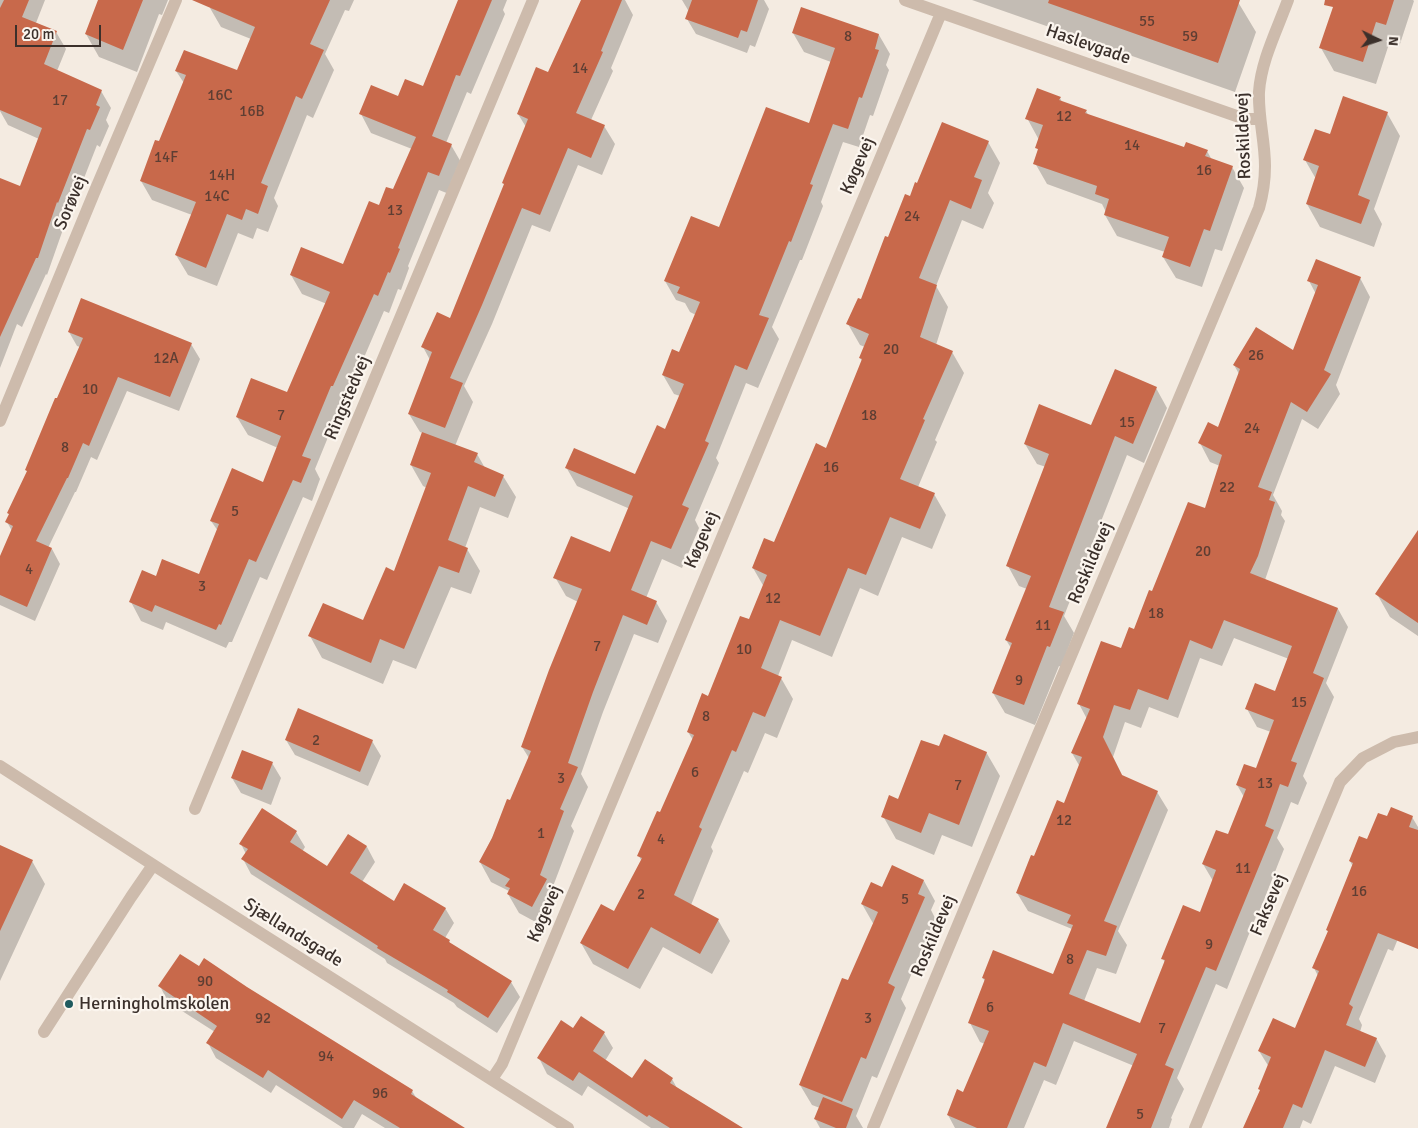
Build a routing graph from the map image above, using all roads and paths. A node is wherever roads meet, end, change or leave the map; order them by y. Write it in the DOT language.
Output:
graph roads {
  1 [pos="176,0"];
  2 [pos="533,0"];
  3 [pos="905,0"];
  4 [pos="1288,0"];
  5 [pos="941,13"];
  6 [pos="1260,119"];
  7 [pos="0,421"];
  8 [pos="1418,737"];
  9 [pos="0,766"];
  10 [pos="195,809"];
  11 [pos="153,865"];
  12 [pos="44,1032"];
  13 [pos="492,1080"];
  14 [pos="568,1128"];
  15 [pos="873,1128"];
  16 [pos="1195,1128"];
  1 -- 7 [label="street, Sorøvej"];
  2 -- 10 [label="street, Ringstedvej"];
  3 -- 5 [label="street, Haslevgade"];
  4 -- 6 [label="street, Roskildevej"];
  5 -- 6 [label="street, Haslevgade"];
  5 -- 13 [label="street, Køgevej"];
  6 -- 15 [label="street, Roskildevej"];
  8 -- 16 [label="street, Faksevej"];
  9 -- 11 [label="street, Sjællandsgade"];
  11 -- 12 [label="street"];
  11 -- 13 [label="street, Sjællandsgade"];
  13 -- 14 [label="street, Sjællandsgade"];
}
